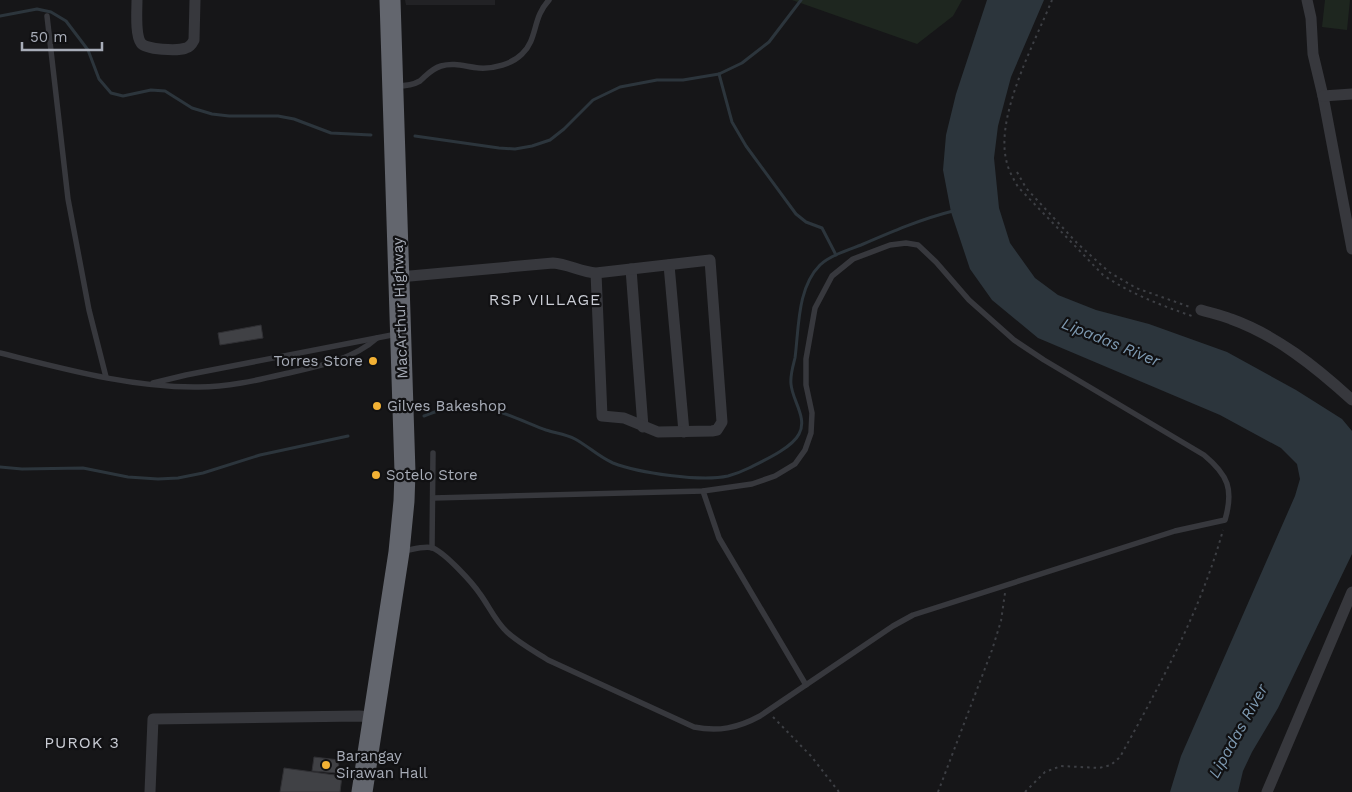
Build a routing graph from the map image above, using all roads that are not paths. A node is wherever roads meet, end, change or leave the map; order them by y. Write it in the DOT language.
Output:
graph roads {
  1 [pos="137,0"];
  2 [pos="196,0"];
  3 [pos="390,0"];
  4 [pos="549,0"];
  5 [pos="1307,0"];
  6 [pos="46,16"];
  7 [pos="393,87"];
  8 [pos="1352,94"];
  9 [pos="1323,96"];
  10 [pos="1352,249"];
  11 [pos="669,265"];
  12 [pos="631,269"];
  13 [pos="596,273"];
  14 [pos="399,276"];
  15 [pos="1200,314"];
  16 [pos="401,334"];
  17 [pos="377,338"];
  18 [pos="0,353"];
  19 [pos="106,377"];
  20 [pos="149,384"];
  21 [pos="1352,400"];
  22 [pos="643,427"];
  23 [pos="684,432"];
  24 [pos="433,453"];
  25 [pos="703,491"];
  26 [pos="433,498"];
  27 [pos="432,548"];
  28 [pos="399,552"];
  29 [pos="1352,592"];
  30 [pos="806,685"];
  31 [pos="374,717"];
  32 [pos="150,792"];
  33 [pos="362,792"];
  34 [pos="1267,792"];
  1 -- 2 [label="street"];
  3 -- 7 [label="highway, MacArthur Highway"];
  4 -- 7 [label="lane"];
  5 -- 9 [label="street"];
  6 -- 19 [label="lane"];
  7 -- 14 [label="highway, MacArthur Highway"];
  8 -- 9 [label="street"];
  9 -- 10 [label="street"];
  11 -- 12 [label="street"];
  11 -- 23 [label="street"];
  11 -- 23 [label="street"];
  12 -- 13 [label="street"];
  12 -- 22 [label="street"];
  13 -- 14 [label="street"];
  13 -- 22 [label="street"];
  14 -- 16 [label="highway, MacArthur Highway"];
  15 -- 21 [label="street"];
  16 -- 17 [label="lane"];
  16 -- 28 [label="highway, MacArthur Highway"];
  17 -- 20 [label="lane"];
  17 -- 20 [label="lane"];
  18 -- 19 [label="lane"];
  19 -- 20 [label="lane"];
  22 -- 23 [label="street"];
  24 -- 26 [label="lane"];
  25 -- 26 [label="lane"];
  25 -- 30 [label="lane"];
  25 -- 30 [label="lane"];
  26 -- 27 [label="lane"];
  27 -- 28 [label="lane"];
  27 -- 30 [label="lane"];
  28 -- 31 [label="highway, MacArthur Highway"];
  29 -- 34 [label="street"];
  31 -- 32 [label="street"];
  31 -- 33 [label="highway, MacArthur Highway"];
}
